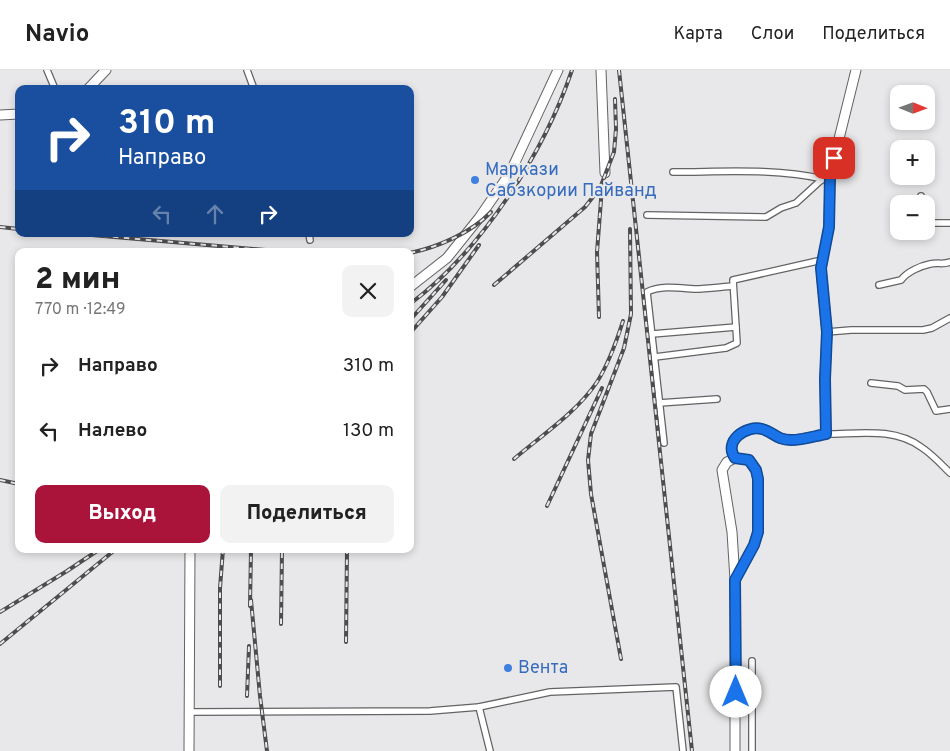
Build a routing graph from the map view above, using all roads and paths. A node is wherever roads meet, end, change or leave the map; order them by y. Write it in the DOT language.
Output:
graph roads {
  1 [pos="47,70"];
  2 [pos="106,70"];
  3 [pos="247,70"];
  4 [pos="558,70"];
  5 [pos="600,70"];
  6 [pos="856,70"];
  7 [pos="53,85"];
  8 [pos="92,85"];
  9 [pos="253,85"];
  10 [pos="15,114"];
  11 [pos="0,115"];
  12 [pos="673,172"];
  13 [pos="605,173"];
  14 [pos="827,177"];
  15 [pos="647,215"];
  16 [pos="935,223"];
  17 [pos="950,223"];
  18 [pos="822,260"];
  19 [pos="950,262"];
  20 [pos="414,284"];
  21 [pos="879,285"];
  22 [pos="733,286"];
  23 [pos="950,318"];
  24 [pos="736,327"];
  25 [pos="827,332"];
  26 [pos="652,334"];
  27 [pos="655,357"];
  28 [pos="872,383"];
  29 [pos="717,400"];
  30 [pos="659,403"];
  31 [pos="950,409"];
  32 [pos="826,434"];
  33 [pos="664,443"];
  34 [pos="735,458"];
  35 [pos="950,473"];
  36 [pos="190,553"];
  37 [pos="735,580"];
  38 [pos="752,661"];
  39 [pos="479,707"];
  40 [pos="190,712"];
  41 [pos="189,751"];
  42 [pos="490,751"];
  43 [pos="683,751"];
  44 [pos="736,751"];
  45 [pos="752,751"];
  1 -- 7 [label="street"];
  2 -- 8 [label="street"];
  3 -- 9 [label="street"];
  4 -- 20 [label="street"];
  5 -- 13 [label="street"];
  6 -- 14 [label="street"];
  10 -- 11 [label="street"];
  12 -- 14 [label="street"];
  14 -- 15 [label="street"];
  14 -- 18 [label="street"];
  16 -- 17 [label="street"];
  18 -- 22 [label="street"];
  18 -- 25 [label="street"];
  19 -- 21 [label="street"];
  22 -- 24 [label="street"];
  22 -- 26 [label="street"];
  23 -- 25 [label="street"];
  24 -- 26 [label="street"];
  24 -- 27 [label="street"];
  25 -- 32 [label="street"];
  26 -- 27 [label="street"];
  27 -- 30 [label="street"];
  28 -- 31 [label="street"];
  29 -- 30 [label="street"];
  30 -- 33 [label="street"];
  32 -- 34 [label="street"];
  32 -- 35 [label="street"];
  34 -- 37 [label="street"];
  34 -- 37 [label="street"];
  36 -- 40 [label="street"];
  37 -- 44 [label="street"];
  38 -- 45 [label="street"];
  39 -- 40 [label="street"];
  39 -- 42 [label="street"];
  39 -- 43 [label="street"];
  40 -- 41 [label="street"];
}
